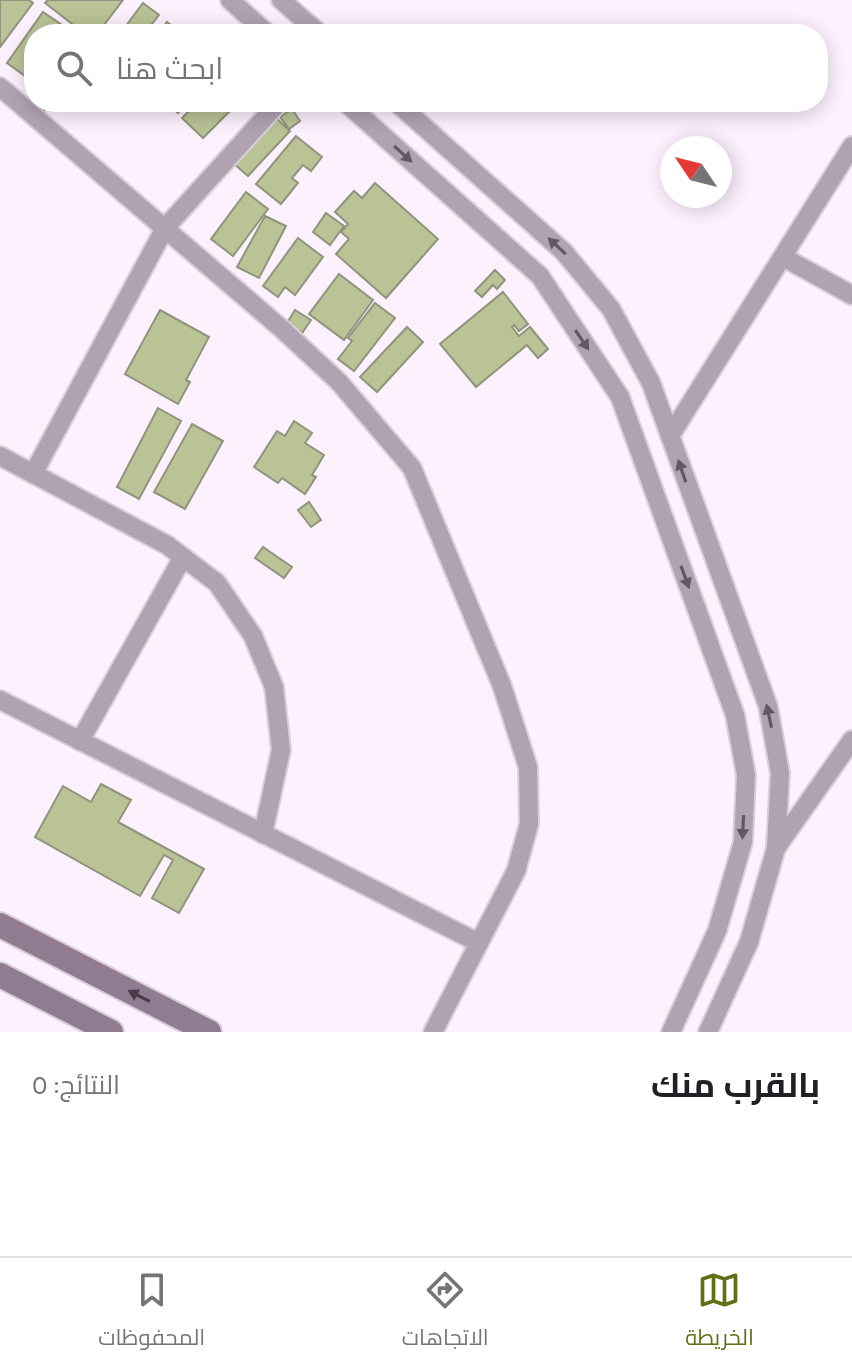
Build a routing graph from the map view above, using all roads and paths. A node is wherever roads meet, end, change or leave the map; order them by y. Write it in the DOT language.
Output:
graph roads {
  1 [pos="230,0"];
  2 [pos="281,0"];
  3 [pos="257,24"];
  4 [pos="309,24"];
  5 [pos="0,87"];
  6 [pos="24,108"];
  7 [pos="29,112"];
  8 [pos="270,112"];
  9 [pos="356,112"];
  10 [pos="407,112"];
  11 [pos="852,146"];
  12 [pos="165,228"];
  13 [pos="783,257"];
  14 [pos="852,295"];
  15 [pos="670,436"];
  16 [pos="0,456"];
  17 [pos="33,474"];
  18 [pos="183,557"];
  19 [pos="0,700"];
  20 [pos="852,740"];
  21 [pos="80,741"];
  22 [pos="263,834"];
  23 [pos="776,848"];
  24 [pos="0,925"];
  25 [pos="749,942"];
  26 [pos="479,943"];
  27 [pos="711,944"];
  28 [pos="0,975"];
  29 [pos="105,1031"];
  30 [pos="209,1032"];
  31 [pos="433,1032"];
  32 [pos="671,1032"];
  33 [pos="708,1032"];
  1 -- 3 [label="street"];
  2 -- 4 [label="street"];
  5 -- 6 [label="street"];
  7 -- 12 [label="street"];
  8 -- 12 [label="street"];
  9 -- 27 [label="street, one-way"];
  15 -- 10 [label="street, one-way"];
  11 -- 13 [label="street"];
  12 -- 17 [label="street"];
  12 -- 26 [label="street"];
  13 -- 14 [label="street"];
  13 -- 15 [label="street"];
  23 -- 15 [label="street, one-way"];
  16 -- 17 [label="street"];
  17 -- 18 [label="street"];
  18 -- 21 [label="street"];
  18 -- 22 [label="street"];
  19 -- 21 [label="street"];
  20 -- 23 [label="street"];
  21 -- 22 [label="street"];
  22 -- 26 [label="street"];
  23 -- 25 [label="street"];
  30 -- 24 [label="street, one-way"];
  25 -- 27 [label="street"];
  25 -- 33 [label="street"];
  26 -- 31 [label="street"];
  27 -- 32 [label="street"];
  28 -- 29 [label="street"];
}
